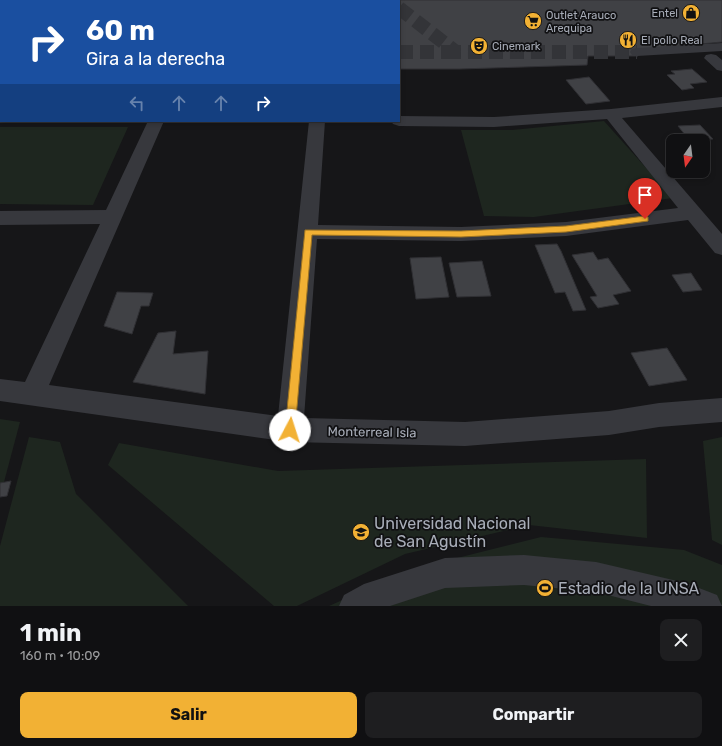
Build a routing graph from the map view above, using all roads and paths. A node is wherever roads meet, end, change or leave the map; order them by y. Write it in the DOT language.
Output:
graph roads {
  1 [pos="722,47"];
  2 [pos="637,52"];
  3 [pos="711,58"];
  4 [pos="722,67"];
  5 [pos="722,102"];
  6 [pos="611,114"];
  7 [pos="400,121"];
  8 [pos="156,122"];
  9 [pos="317,122"];
  10 [pos="692,213"];
  11 [pos="113,217"];
  12 [pos="0,218"];
  13 [pos="308,232"];
  14 [pos="722,248"];
  15 [pos="32,395"];
  16 [pos="2,396"];
  17 [pos="722,410"];
  18 [pos="290,430"];
  19 [pos="355,606"];
  20 [pos="706,606"];
  1 -- 2 [label="street"];
  3 -- 4 [label="street"];
  5 -- 6 [label="street"];
  6 -- 7 [label="street"];
  6 -- 10 [label="street"];
  8 -- 11 [label="street"];
  9 -- 13 [label="street"];
  10 -- 13 [label="street"];
  10 -- 14 [label="street"];
  11 -- 12 [label="street"];
  11 -- 15 [label="street"];
  13 -- 18 [label="street"];
  15 -- 16 [label="street, Monterreal Isla"];
  15 -- 18 [label="street, Monterreal Isla"];
  17 -- 18 [label="street, Monterreal Isla"];
  19 -- 20 [label="street"];
}
